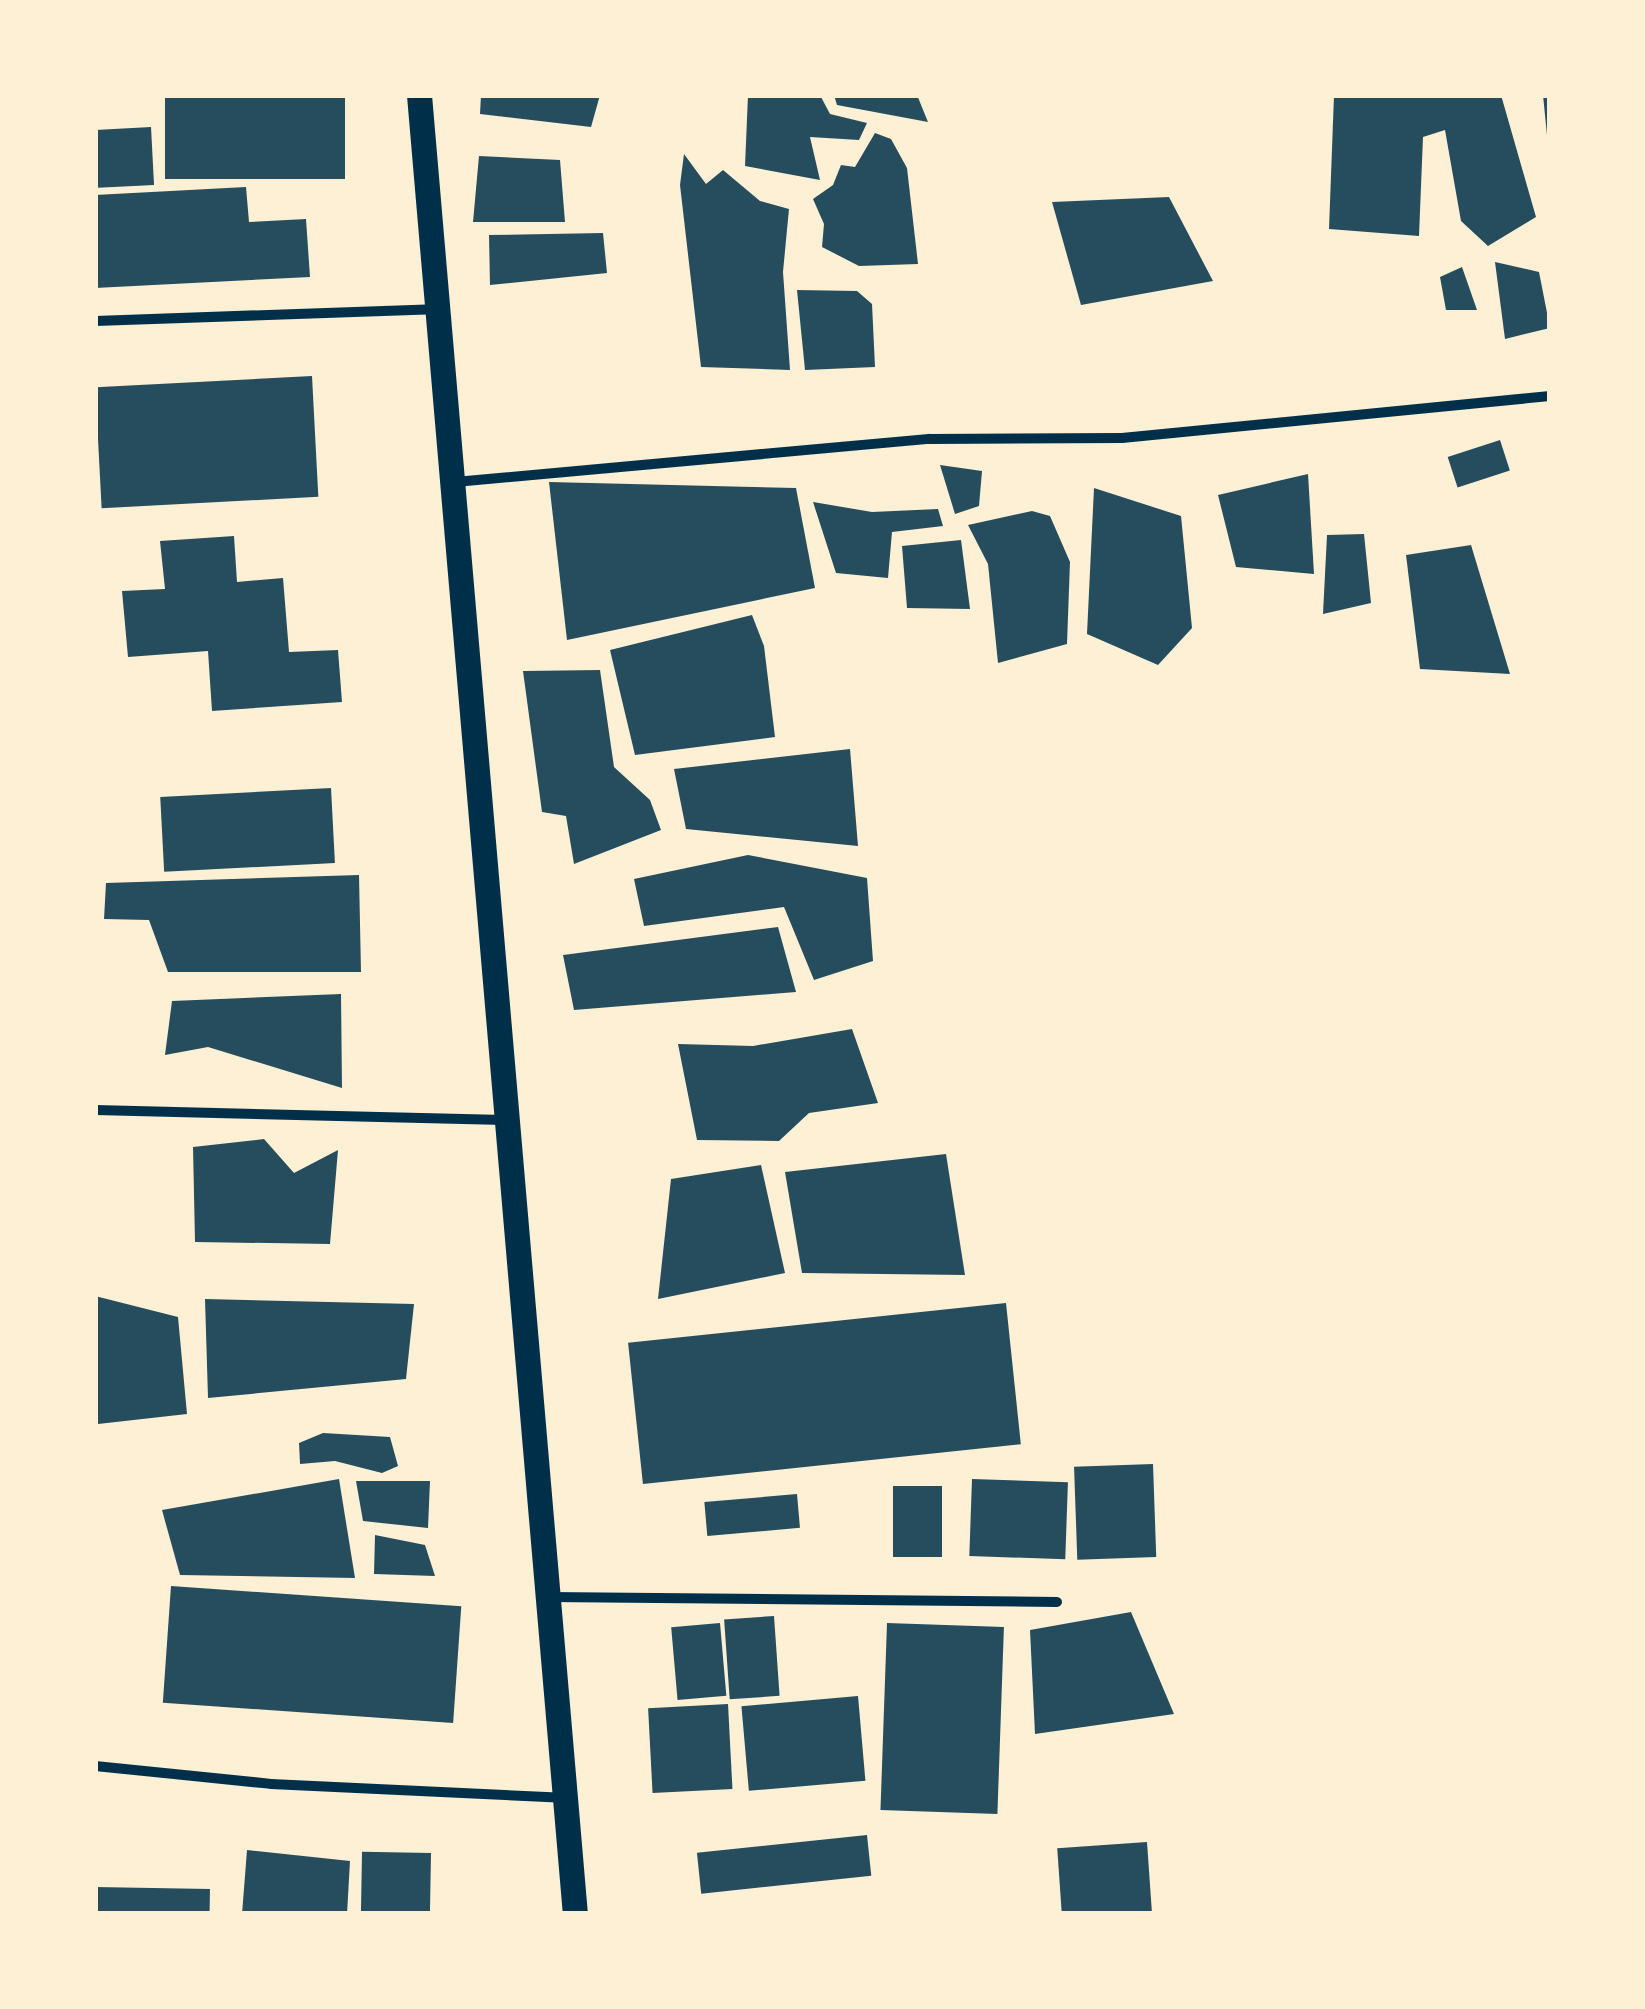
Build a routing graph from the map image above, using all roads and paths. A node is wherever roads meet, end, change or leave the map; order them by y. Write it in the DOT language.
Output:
graph roads {
  1 [pos="419,95"];
  2 [pos="434,309"];
  3 [pos="95,321"];
  4 [pos="1550,396"];
  5 [pos="452,482"];
  6 [pos="95,1110"];
  7 [pos="511,1120"];
  8 [pos="549,1597"];
  9 [pos="1058,1602"];
  10 [pos="95,1766"];
  11 [pos="565,1798"];
  12 [pos="575,1914"];
  1 -- 2 [label="main road"];
  2 -- 3 [label="street"];
  2 -- 5 [label="main road"];
  4 -- 5 [label="street"];
  5 -- 7 [label="main road"];
  6 -- 7 [label="street"];
  7 -- 8 [label="main road"];
  8 -- 9 [label="street"];
  8 -- 11 [label="main road"];
  10 -- 11 [label="street"];
  11 -- 12 [label="main road"];
}
